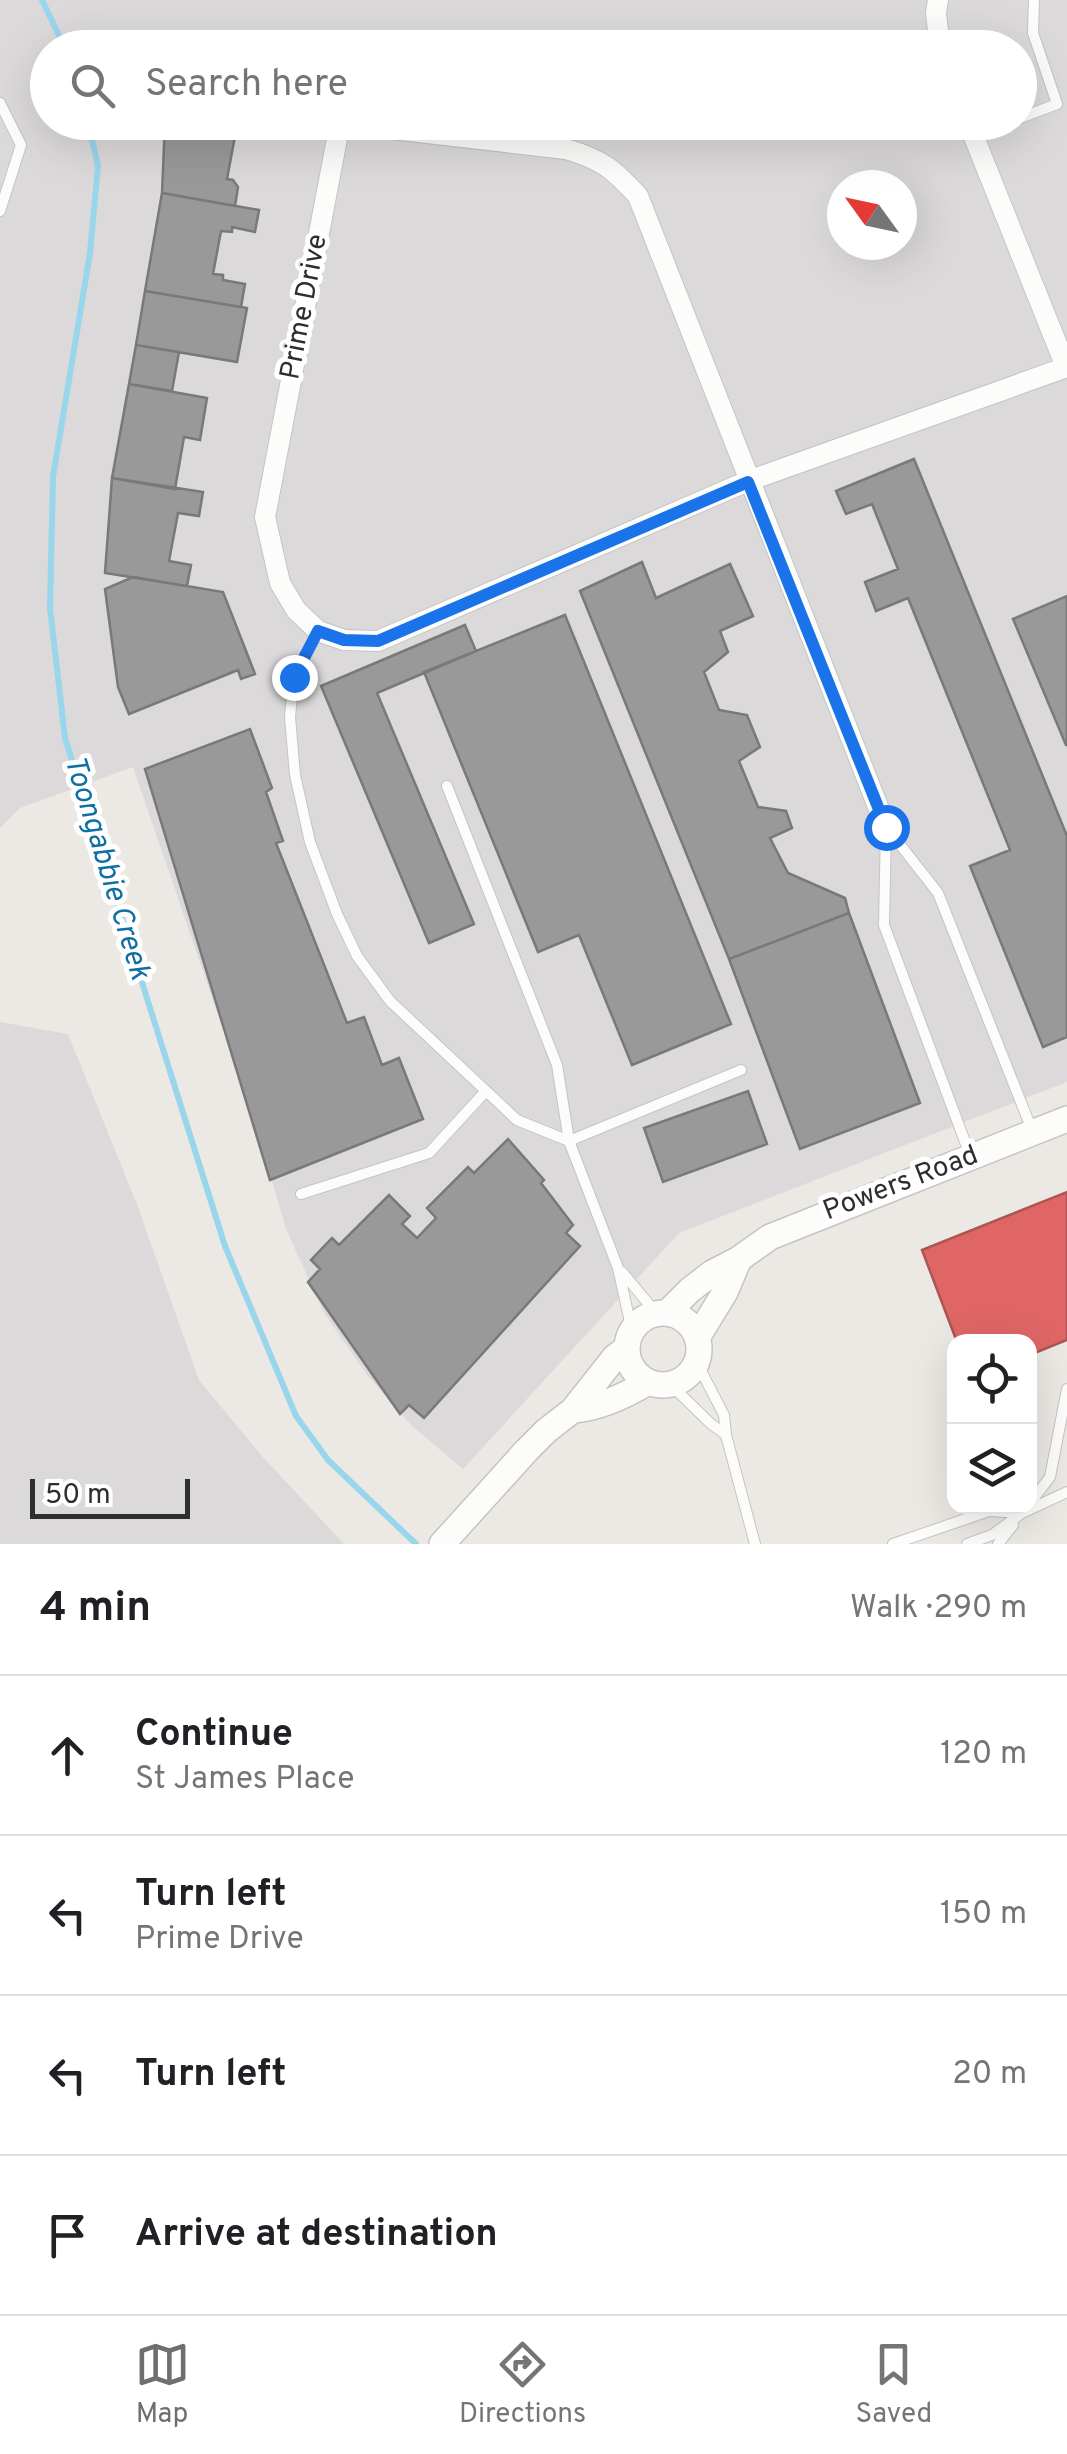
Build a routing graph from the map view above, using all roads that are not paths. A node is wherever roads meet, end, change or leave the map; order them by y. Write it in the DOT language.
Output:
graph roads {
  1 [pos="938,0"];
  2 [pos="1034,0"];
  3 [pos="938,30"];
  4 [pos="1034,30"];
  5 [pos="1037,42"];
  6 [pos="0,102"];
  7 [pos="1037,112"];
  8 [pos="337,140"];
  9 [pos="488,140"];
  10 [pos="975,140"];
  11 [pos="0,210"];
  12 [pos="1067,367"];
  13 [pos="748,482"];
  14 [pos="318,631"];
  15 [pos="448,786"];
  16 [pos="886,827"];
  17 [pos="742,1070"];
  18 [pos="486,1091"];
  19 [pos="1067,1118"];
  20 [pos="1033,1132"];
  21 [pos="569,1141"];
  22 [pos="970,1157"];
  23 [pos="301,1194"];
  24 [pos="739,1259"];
  25 [pos="618,1268"];
  26 [pos="662,1314"];
  27 [pos="629,1339"];
  28 [pos="696,1350"];
  29 [pos="659,1383"];
  30 [pos="1067,1389"];
  31 [pos="573,1410"];
  32 [pos="726,1435"];
  33 [pos="1067,1492"];
  34 [pos="1037,1493"];
  35 [pos="1037,1503"];
  36 [pos="969,1514"];
  37 [pos="1017,1514"];
  38 [pos="1020,1514"];
  39 [pos="442,1544"];
  40 [pos="756,1544"];
  41 [pos="893,1544"];
  42 [pos="966,1544"];
  43 [pos="998,1544"];
  1 -- 3 [label="street"];
  2 -- 4 [label="lane"];
  5 -- 7 [label="lane"];
  6 -- 11 [label="lane"];
  8 -- 14 [label="street, Prime Drive"];
  9 -- 13 [label="street, Prime Drive"];
  10 -- 12 [label="street"];
  12 -- 13 [label="street"];
  13 -- 14 [label="street"];
  13 -- 16 [label="street"];
  14 -- 18 [label="lane"];
  15 -- 21 [label="lane"];
  16 -- 20 [label="lane"];
  16 -- 22 [label="lane"];
  17 -- 21 [label="lane"];
  18 -- 21 [label="lane"];
  18 -- 23 [label="lane"];
  19 -- 20 [label="street, Powers Road"];
  20 -- 22 [label="street, Powers Road"];
  21 -- 25 [label="lane"];
  22 -- 24 [label="street, Powers Road"];
  24 -- 26 [label="street, Powers Road"];
  24 -- 28 [label="street"];
  25 -- 26 [label="lane"];
  25 -- 27 [label="lane"];
  26 -- 27 [label="street"];
  26 -- 28 [label="street"];
  27 -- 29 [label="street"];
  27 -- 31 [label="street"];
  28 -- 29 [label="street"];
  28 -- 32 [label="lane"];
  29 -- 31 [label="street"];
  29 -- 32 [label="lane"];
  30 -- 34 [label="lane"];
  31 -- 39 [label="street"];
  32 -- 40 [label="lane"];
  33 -- 35 [label="lane"];
  36 -- 41 [label="lane"];
  37 -- 42 [label="lane"];
  38 -- 43 [label="lane"];
}
